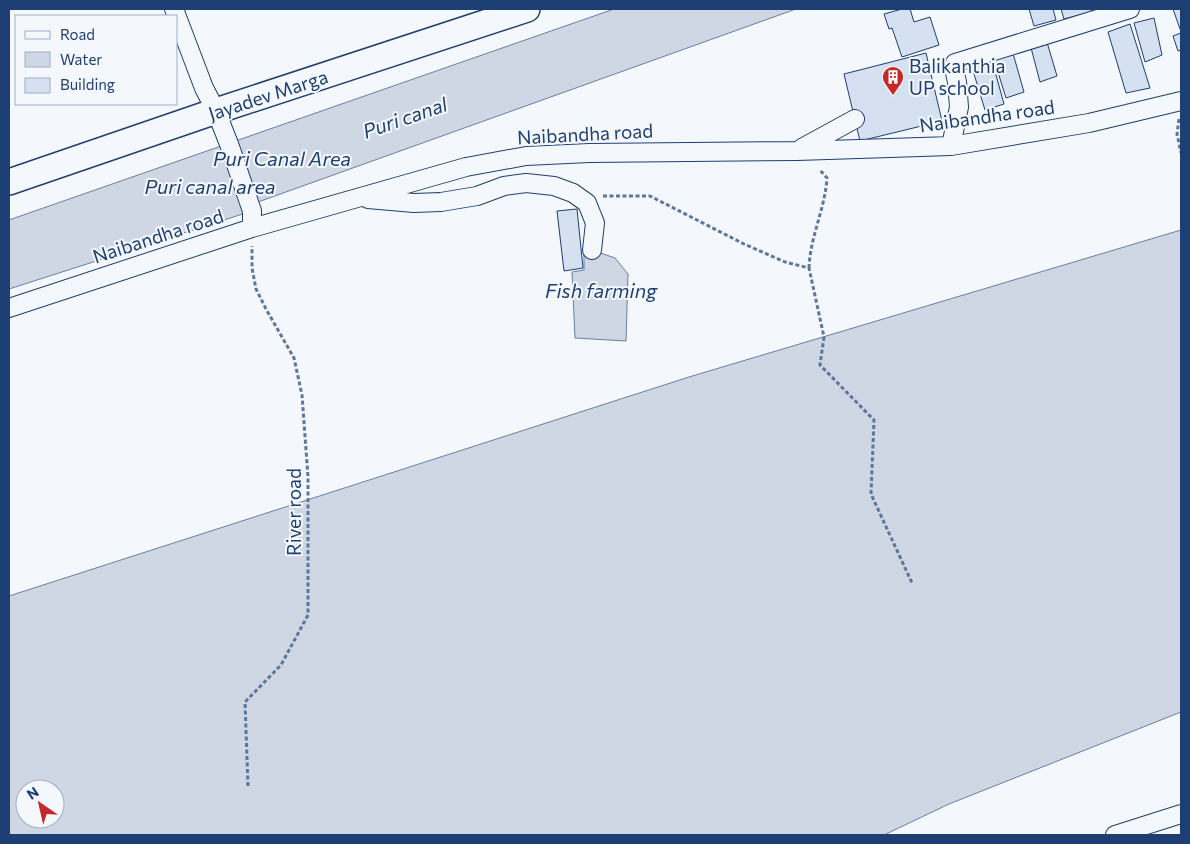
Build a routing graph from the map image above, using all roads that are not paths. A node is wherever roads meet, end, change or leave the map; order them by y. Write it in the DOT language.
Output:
graph roads {
  1 [pos="527,9"];
  2 [pos="1130,9"];
  3 [pos="178,20"];
  4 [pos="1180,108"];
  5 [pos="216,112"];
  6 [pos="855,119"];
  7 [pos="951,146"];
  8 [pos="799,151"];
  9 [pos="9,182"];
  10 [pos="358,198"];
  11 [pos="252,219"];
  12 [pos="592,250"];
  13 [pos="9,308"];
  14 [pos="1181,814"];
  15 [pos="1115,835"];
  1 -- 5 [label="main road, Jayadev Marga"];
  2 -- 7 [label="street"];
  3 -- 5 [label="street"];
  4 -- 7 [label="street, Naibandha road"];
  5 -- 9 [label="main road, Jayadev Marga"];
  5 -- 11 [label="street"];
  6 -- 8 [label="street"];
  7 -- 8 [label="street, Naibandha road"];
  8 -- 10 [label="street, Naibandha road"];
  10 -- 11 [label="street, Naibandha road"];
  10 -- 12 [label="street"];
  11 -- 13 [label="street, Naibandha road"];
  14 -- 15 [label="street"];
}
